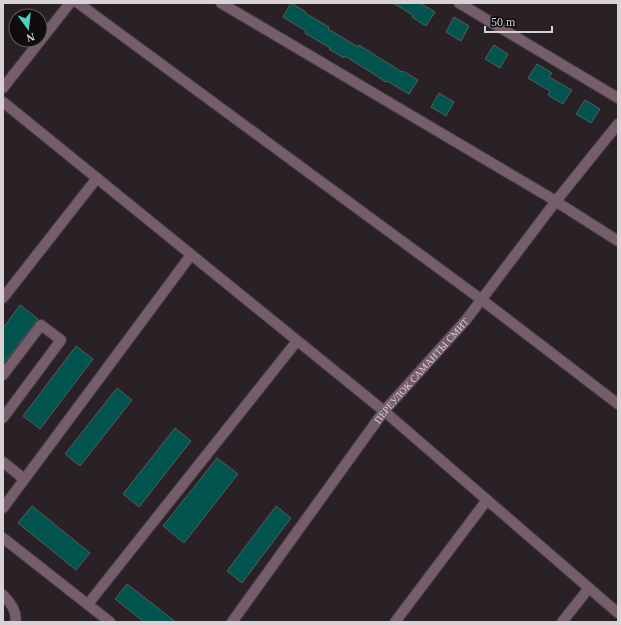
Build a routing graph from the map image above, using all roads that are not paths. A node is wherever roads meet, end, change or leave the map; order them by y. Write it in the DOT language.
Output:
graph roads {
  1 [pos="70,3"];
  2 [pos="78,3"];
  3 [pos="221,3"];
  4 [pos="459,3"];
  5 [pos="3,88"];
  6 [pos="618,98"];
  7 [pos="3,102"];
  8 [pos="618,124"];
  9 [pos="97,178"];
  10 [pos="556,201"];
  11 [pos="618,241"];
  12 [pos="191,255"];
  13 [pos="3,298"];
  14 [pos="482,300"];
  15 [pos="297,341"];
  16 [pos="3,375"];
  17 [pos="618,404"];
  18 [pos="384,411"];
  19 [pos="3,418"];
  20 [pos="3,462"];
  21 [pos="24,479"];
  22 [pos="487,500"];
  23 [pos="3,508"];
  24 [pos="3,538"];
  25 [pos="589,588"];
  26 [pos="3,595"];
  27 [pos="88,604"];
  28 [pos="618,613"];
  29 [pos="15,622"];
  30 [pos="110,622"];
  31 [pos="232,622"];
  32 [pos="395,622"];
  33 [pos="562,622"];
  1 -- 5 [label="street"];
  2 -- 14 [label="street"];
  3 -- 10 [label="street"];
  4 -- 6 [label="street"];
  7 -- 9 [label="street"];
  8 -- 10 [label="street, ПЕРЕУЛОК САМАНТЫ СМИТ"];
  9 -- 12 [label="street"];
  9 -- 13 [label="street"];
  10 -- 11 [label="street"];
  10 -- 14 [label="street, ПЕРЕУЛОК САМАНТЫ СМИТ"];
  12 -- 15 [label="street"];
  12 -- 21 [label="street"];
  14 -- 17 [label="street"];
  14 -- 18 [label="street, ПЕРЕУЛОК САМАНТЫ СМИТ"];
  15 -- 18 [label="street"];
  15 -- 27 [label="street"];
  16 -- 19 [label="street"];
  18 -- 22 [label="street"];
  18 -- 31 [label="street, ПЕРЕУЛОК САМАНТЫ СМИТ"];
  20 -- 21 [label="street"];
  21 -- 23 [label="street"];
  22 -- 25 [label="street"];
  22 -- 32 [label="street"];
  24 -- 27 [label="street"];
  25 -- 28 [label="street"];
  25 -- 33 [label="street"];
  26 -- 29 [label="street"];
  27 -- 30 [label="street"];
}
